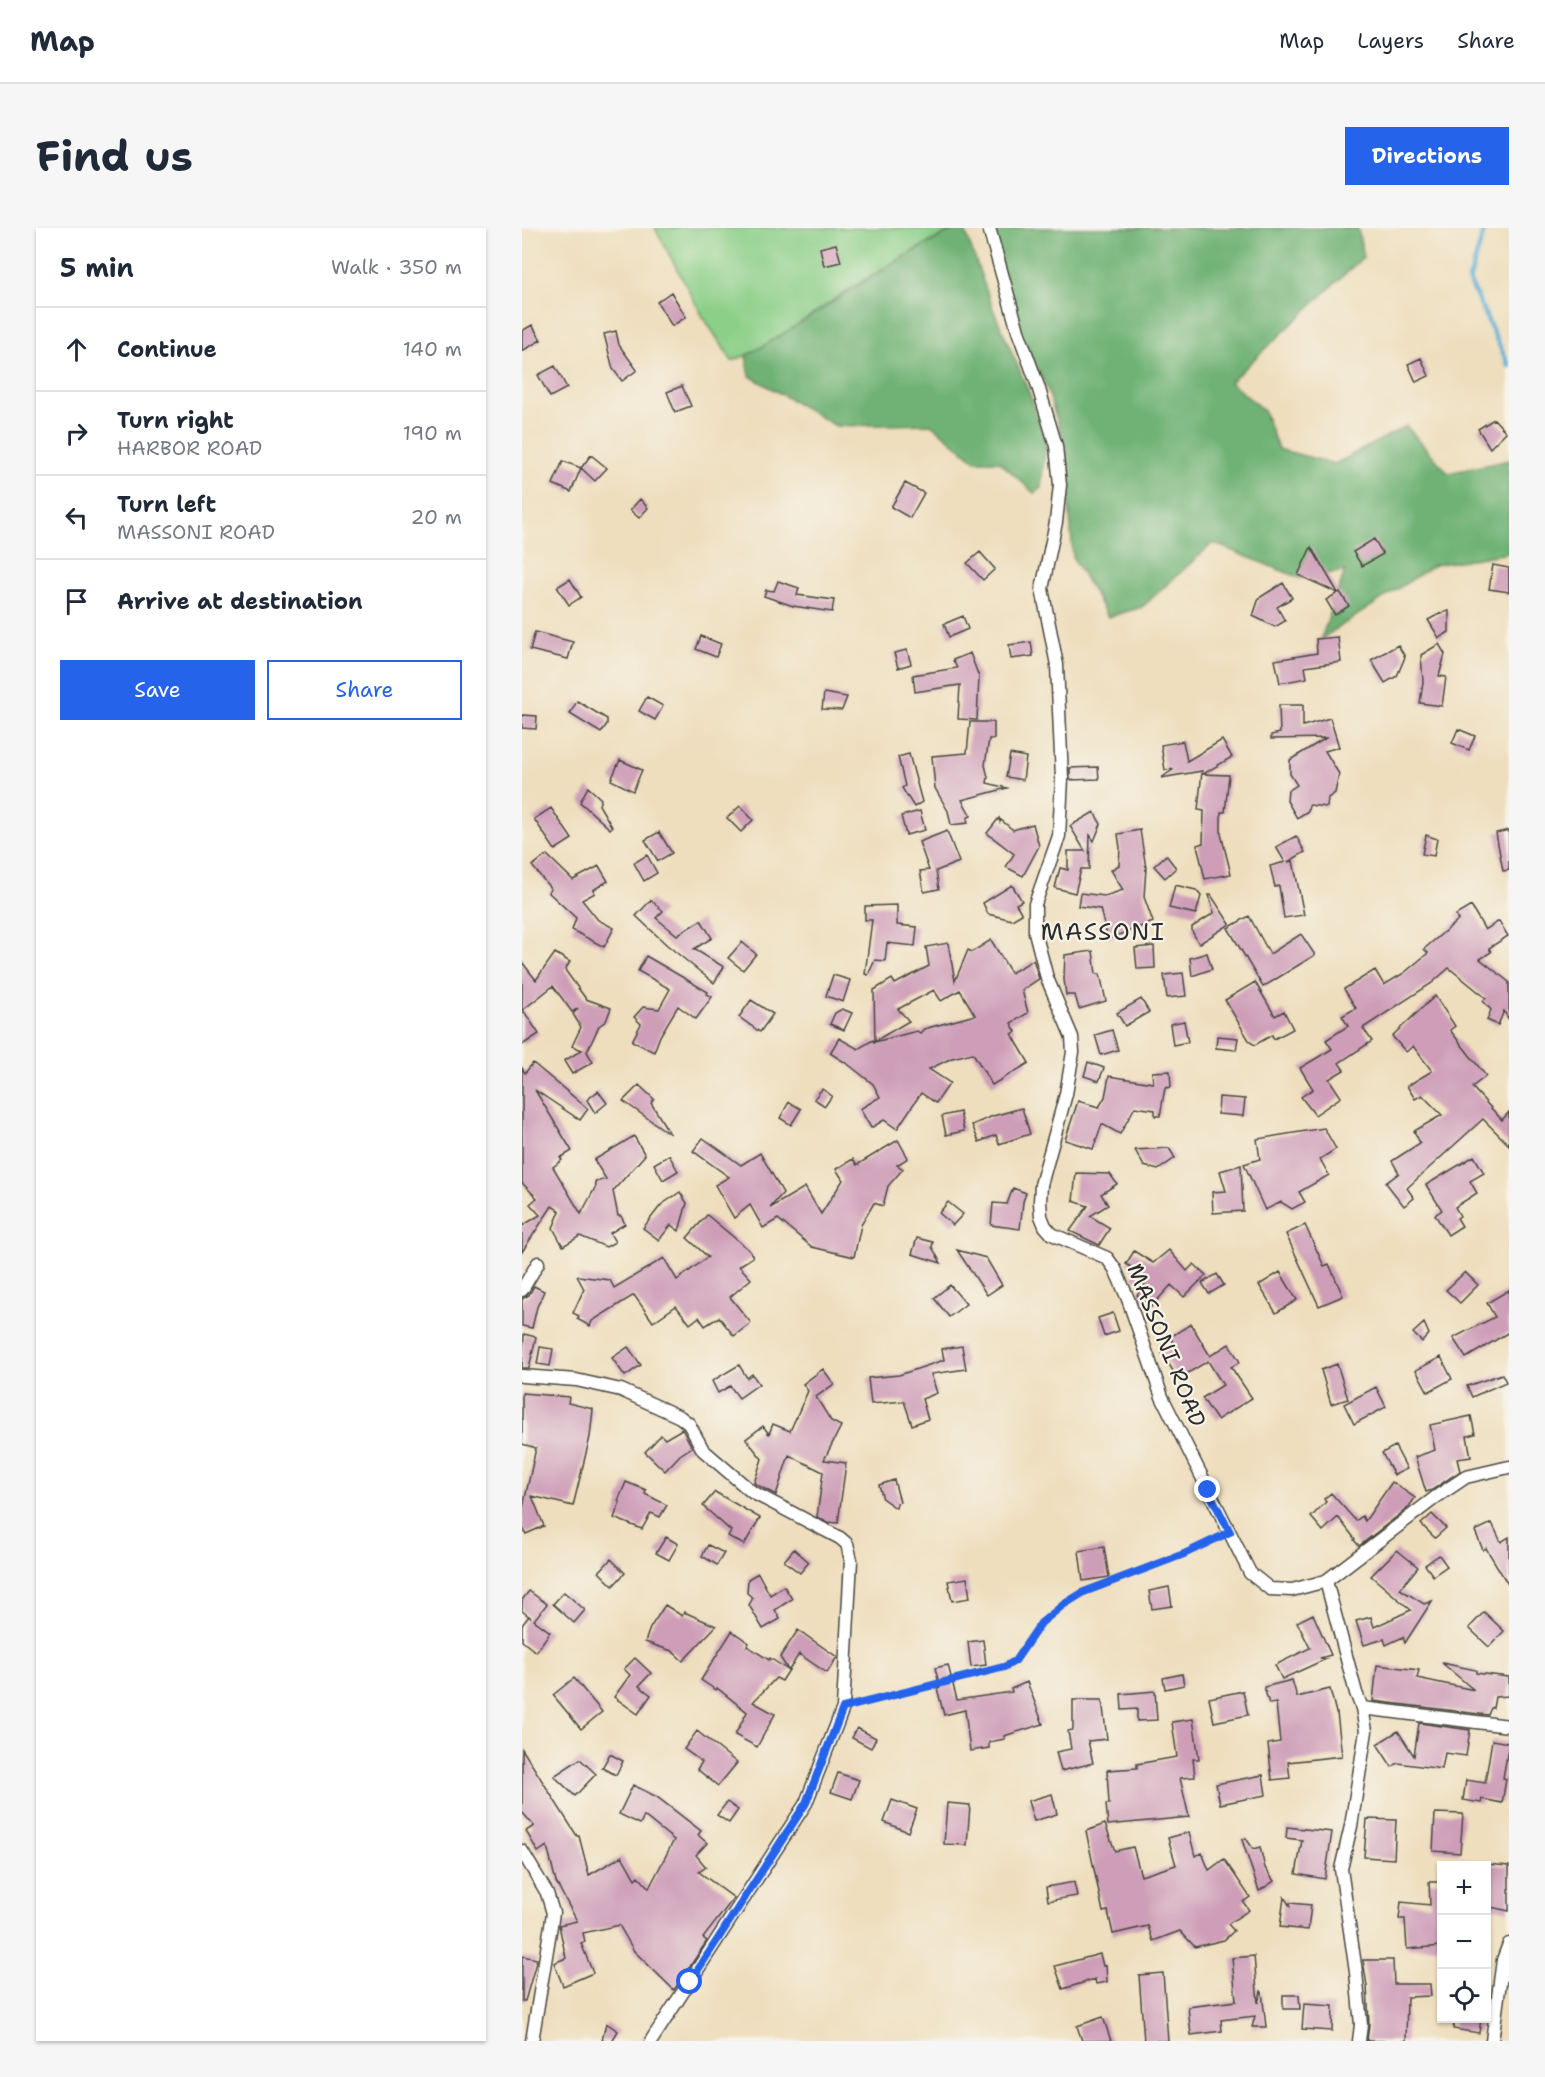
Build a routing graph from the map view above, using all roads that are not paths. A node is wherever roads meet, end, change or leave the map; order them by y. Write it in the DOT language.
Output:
graph roads {
  1 [pos="989,228"];
  2 [pos="538,1263"];
  3 [pos="522,1290"];
  4 [pos="522,1376"];
  5 [pos="1509,1467"];
  6 [pos="1326,1581"];
  7 [pos="1362,1708"];
  8 [pos="1509,1726"];
  9 [pos="522,1851"];
  10 [pos="1509,1944"];
  11 [pos="1505,1976"];
  12 [pos="532,2041"];
  13 [pos="651,2041"];
  14 [pos="1359,2041"];
  15 [pos="1492,2041"];
  1 -- 6 [label="street, MASSONI ROAD"];
  2 -- 3 [label="street"];
  4 -- 13 [label="street"];
  5 -- 6 [label="street, MASSONI ROAD"];
  6 -- 7 [label="street"];
  7 -- 8 [label="street"];
  7 -- 14 [label="street"];
  9 -- 12 [label="street"];
  10 -- 11 [label="street"];
  11 -- 15 [label="street"];
}
